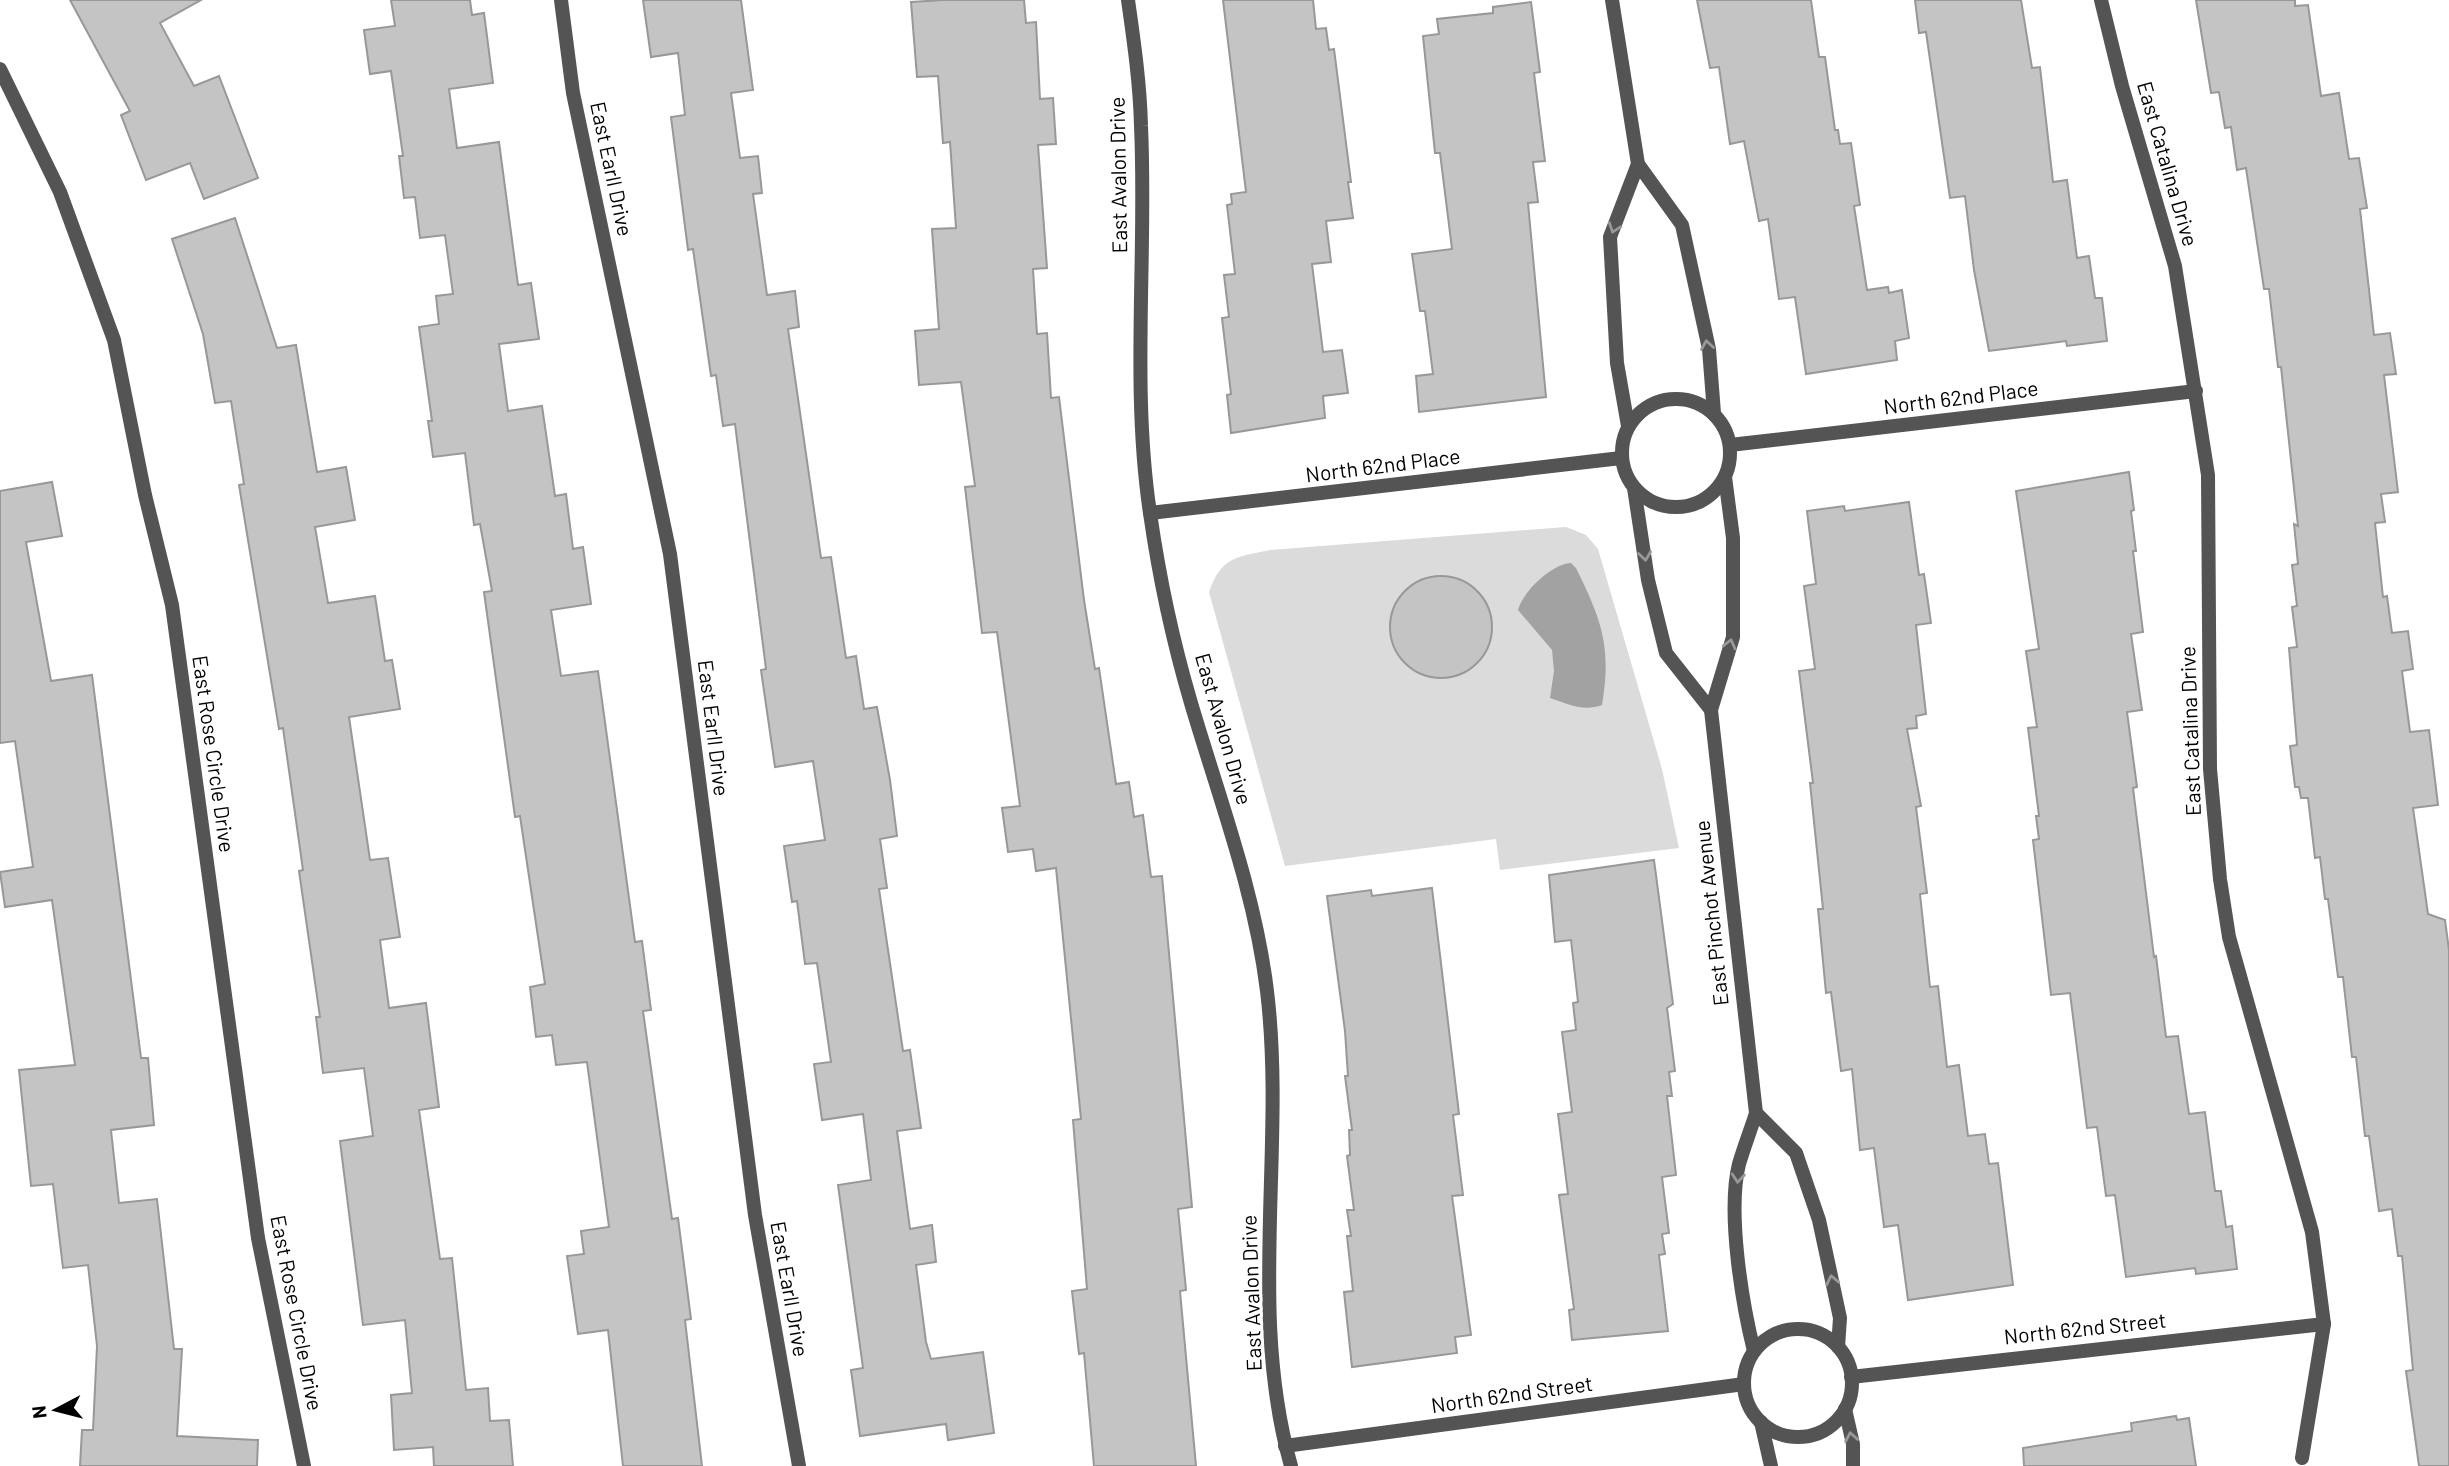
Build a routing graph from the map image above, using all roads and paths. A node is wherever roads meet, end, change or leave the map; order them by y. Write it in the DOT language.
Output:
graph roads {
  1 [pos="561,0"];
  2 [pos="1128,0"];
  3 [pos="1612,0"];
  4 [pos="2101,0"];
  5 [pos="0,69"];
  6 [pos="1638,164"];
  7 [pos="2196,391"];
  8 [pos="1714,413"];
  9 [pos="1628,426"];
  10 [pos="1730,445"];
  11 [pos="1621,458"];
  12 [pos="1725,477"];
  13 [pos="1634,488"];
  14 [pos="1150,513"];
  15 [pos="1710,710"];
  16 [pos="1756,1112"];
  17 [pos="2324,1324"];
  18 [pos="1838,1347"];
  19 [pos="1754,1351"];
  20 [pos="1851,1377"];
  21 [pos="1744,1384"];
  22 [pos="1845,1409"];
  23 [pos="1761,1422"];
  24 [pos="1285,1446"];
  25 [pos="2302,1458"];
  26 [pos="304,1466"];
  27 [pos="799,1466"];
  28 [pos="1291,1466"];
  29 [pos="1771,1466"];
  30 [pos="1853,1466"];
  1 -- 27 [label="street, East Earll Drive"];
  2 -- 14 [label="street, East Avalon Drive"];
  3 -- 6 [label="street"];
  4 -- 7 [label="street, East Catalina Drive"];
  5 -- 26 [label="street, East Rose Circle Drive"];
  8 -- 6 [label="street, one-way"];
  6 -- 9 [label="street, one-way"];
  7 -- 10 [label="street, North 62nd Place"];
  7 -- 17 [label="street, East Catalina Drive"];
  8 -- 9 [label="street"];
  8 -- 10 [label="street"];
  9 -- 11 [label="street"];
  10 -- 12 [label="street"];
  11 -- 13 [label="street"];
  11 -- 14 [label="street, North 62nd Place"];
  12 -- 13 [label="street"];
  15 -- 12 [label="street, East Pinchot Avenue, one-way"];
  13 -- 15 [label="street, one-way"];
  14 -- 24 [label="street, East Avalon Drive"];
  15 -- 16 [label="street, East Pinchot Avenue"];
  18 -- 16 [label="street, one-way"];
  16 -- 19 [label="street, East Pinchot Avenue, one-way"];
  17 -- 20 [label="street, North 62nd Street"];
  17 -- 25 [label="street, East Catalina Drive"];
  18 -- 19 [label="street"];
  18 -- 20 [label="street"];
  19 -- 21 [label="street"];
  20 -- 22 [label="street"];
  21 -- 23 [label="street"];
  21 -- 24 [label="street, North 62nd Street"];
  22 -- 23 [label="street"];
  30 -- 22 [label="street, one-way"];
  23 -- 29 [label="street"];
  24 -- 28 [label="street, East Avalon Drive"];
}
